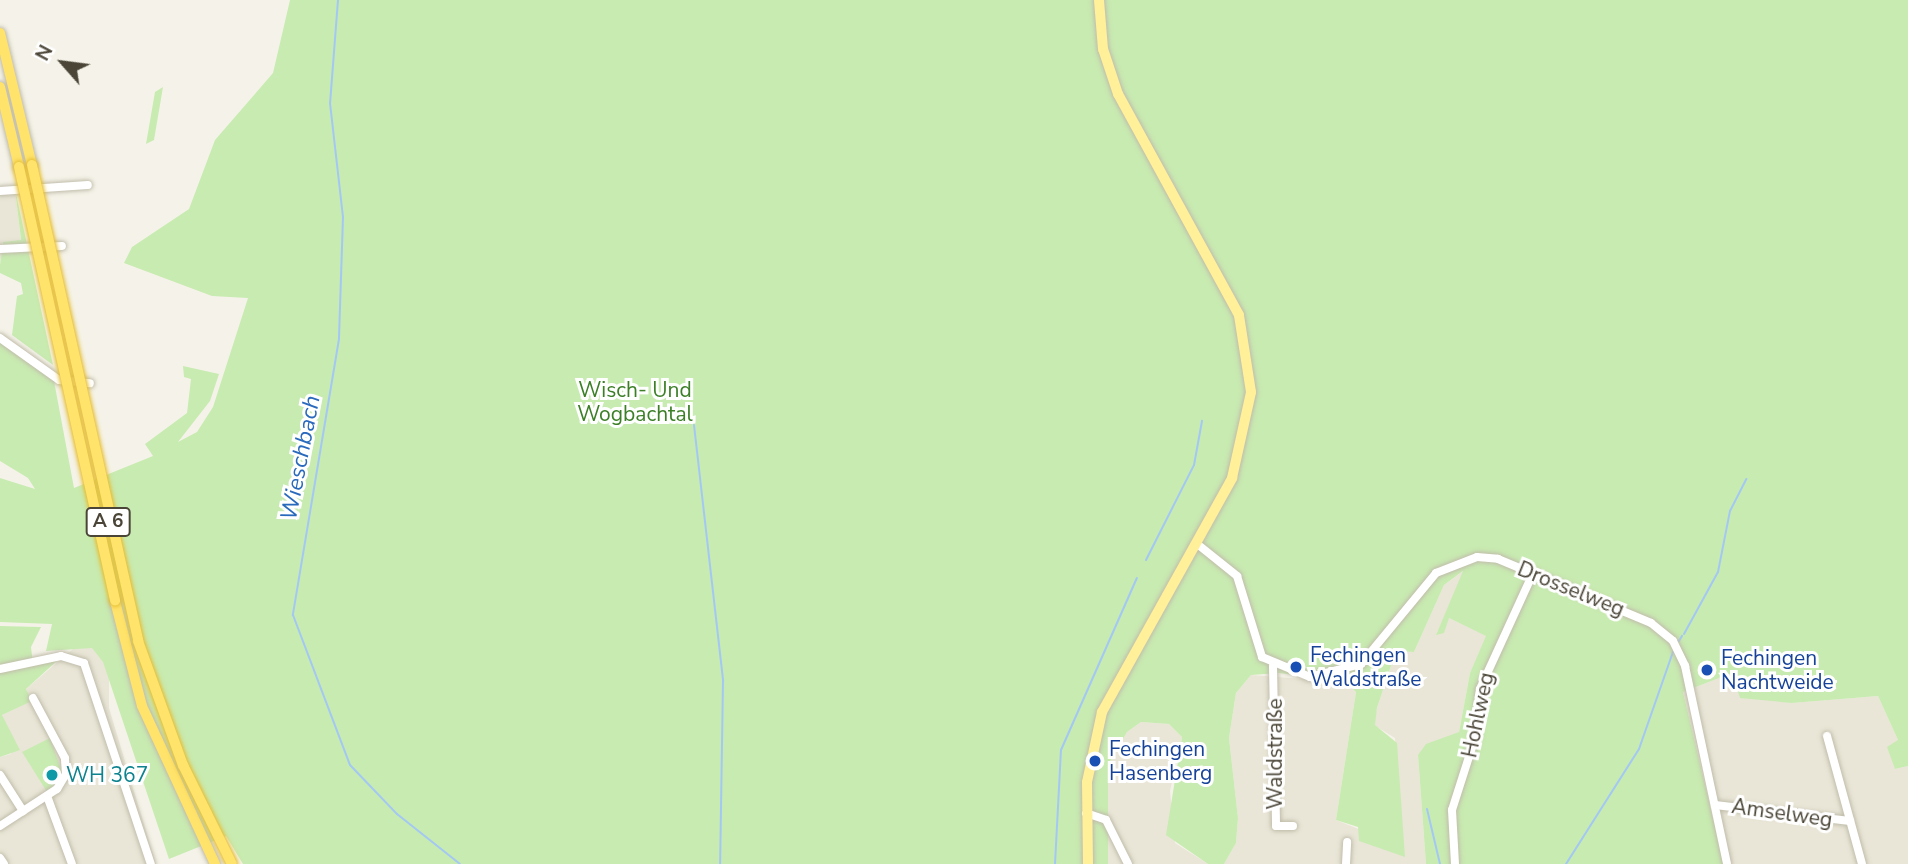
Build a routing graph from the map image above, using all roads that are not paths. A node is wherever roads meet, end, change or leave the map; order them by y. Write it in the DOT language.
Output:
graph roads {
  1 [pos="1099,0"];
  2 [pos="0,33"];
  3 [pos="0,87"];
  4 [pos="88,185"];
  5 [pos="0,191"];
  6 [pos="62,246"];
  7 [pos="0,248"];
  8 [pos="0,338"];
  9 [pos="90,383"];
  10 [pos="1196,543"];
  11 [pos="1533,573"];
  12 [pos="1277,668"];
  13 [pos="0,669"];
  14 [pos="33,698"];
  15 [pos="1827,736"];
  16 [pos="0,775"];
  17 [pos="47,796"];
  18 [pos="1715,805"];
  19 [pos="23,811"];
  20 [pos="1086,813"];
  21 [pos="1850,821"];
  22 [pos="0,826"];
  23 [pos="1293,826"];
  24 [pos="1347,842"];
  25 [pos="0,858"];
  26 [pos="4,864"];
  27 [pos="72,864"];
  28 [pos="151,864"];
  29 [pos="215,864"];
  30 [pos="232,864"];
  31 [pos="1088,864"];
  32 [pos="1128,864"];
  33 [pos="1346,864"];
  34 [pos="1455,864"];
  35 [pos="1727,864"];
  36 [pos="1862,864"];
  1 -- 10 [label="main road"];
  2 -- 30 [label="highway, A 6, bridge"];
  3 -- 29 [label="highway, A 6, bridge"];
  4 -- 5 [label="street"];
  6 -- 7 [label="street"];
  8 -- 9 [label="street"];
  10 -- 12 [label="street"];
  10 -- 20 [label="main road"];
  11 -- 12 [label="street, Drosselweg"];
  11 -- 18 [label="street, Drosselweg"];
  11 -- 34 [label="street, Hohlweg"];
  12 -- 23 [label="street, Waldstraße"];
  13 -- 28 [label="street"];
  14 -- 17 [label="street"];
  15 -- 21 [label="street"];
  16 -- 19 [label="street"];
  17 -- 19 [label="street"];
  17 -- 27 [label="street"];
  18 -- 21 [label="street, Amselweg"];
  18 -- 35 [label="street, Drosselweg"];
  19 -- 22 [label="street"];
  20 -- 31 [label="main road"];
  20 -- 32 [label="street"];
  21 -- 36 [label="street"];
  24 -- 33 [label="street"];
  25 -- 26 [label="street"];
}
